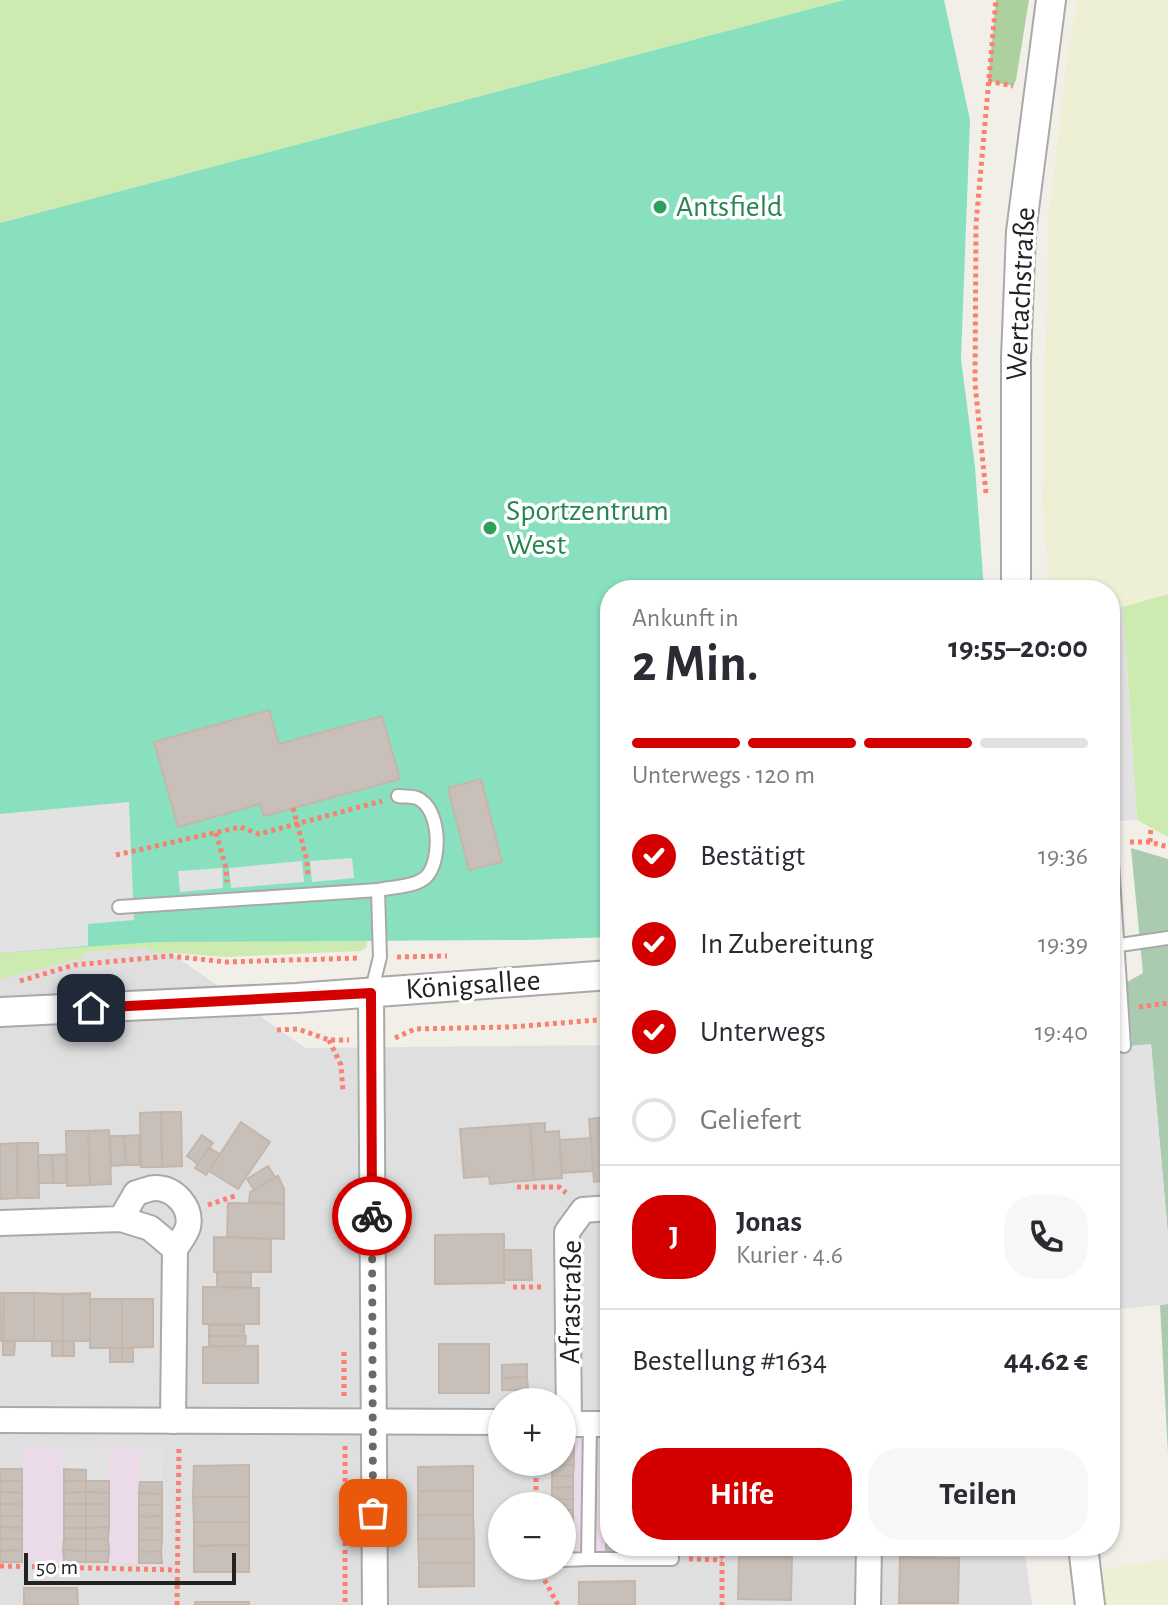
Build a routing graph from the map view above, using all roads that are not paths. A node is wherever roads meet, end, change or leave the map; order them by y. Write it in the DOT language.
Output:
graph roads {
  1 [pos="1051,0"];
  2 [pos="1016,580"];
  3 [pos="398,796"];
  4 [pos="378,890"];
  5 [pos="119,907"];
  6 [pos="1168,938"];
  7 [pos="1120,945"];
  8 [pos="600,976"];
  9 [pos="371,993"];
  10 [pos="3,999"];
  11 [pos="1120,1006"];
  12 [pos="1124,1046"];
  13 [pos="600,1209"];
  14 [pos="121,1219"];
  15 [pos="0,1223"];
  16 [pos="175,1249"];
  17 [pos="0,1420"];
  18 [pos="176,1421"];
  19 [pos="372,1421"];
  20 [pos="488,1422"];
  21 [pos="583,1424"];
  22 [pos="624,1556"];
  23 [pos="869,1556"];
  24 [pos="1084,1556"];
  25 [pos="576,1559"];
  26 [pos="588,1559"];
  27 [pos="375,1605"];
  28 [pos="868,1605"];
  29 [pos="1090,1605"];
  1 -- 2 [label="street, Wertachstraße"];
  3 -- 4 [label="lane"];
  4 -- 5 [label="lane"];
  4 -- 9 [label="lane"];
  6 -- 7 [label="lane"];
  8 -- 9 [label="street, Königsallee"];
  9 -- 10 [label="street, Königsallee"];
  9 -- 19 [label="street"];
  11 -- 12 [label="lane"];
  13 -- 21 [label="street, Afrastraße"];
  14 -- 15 [label="street"];
  14 -- 16 [label="street"];
  14 -- 16 [label="street"];
  16 -- 18 [label="street"];
  17 -- 18 [label="street"];
  18 -- 19 [label="street"];
  19 -- 20 [label="street"];
  19 -- 27 [label="street"];
  21 -- 26 [label="lane"];
  22 -- 26 [label="lane"];
  23 -- 28 [label="street"];
  24 -- 29 [label="street"];
  25 -- 26 [label="lane"];
}
